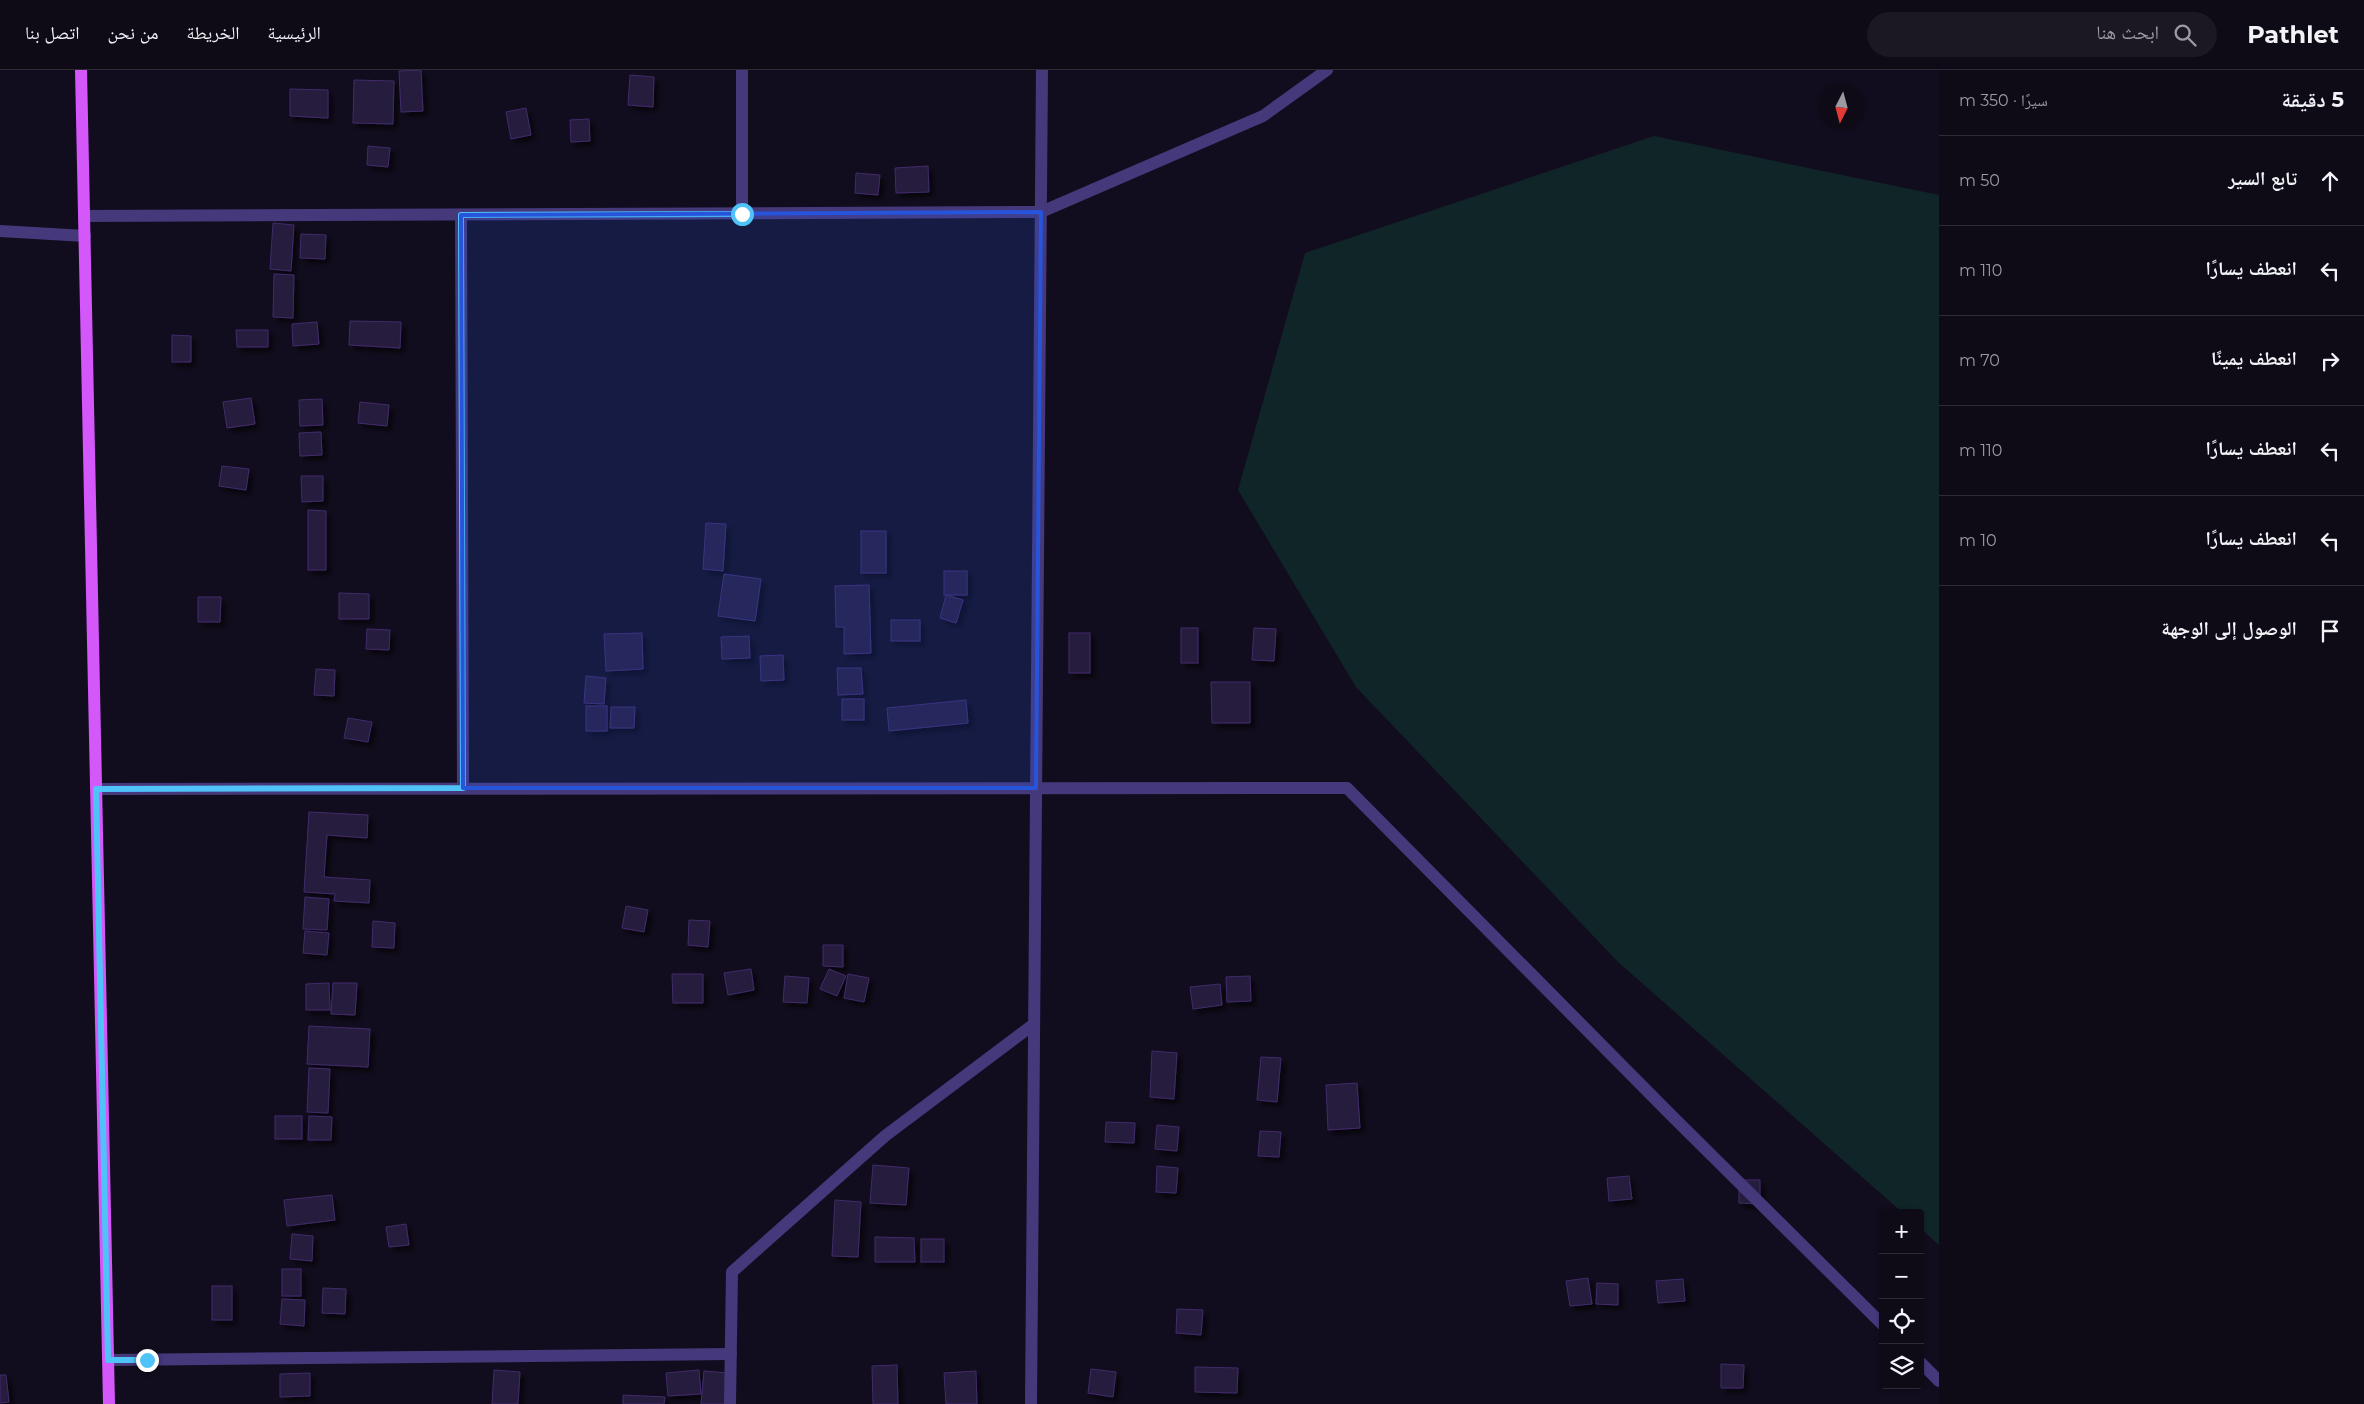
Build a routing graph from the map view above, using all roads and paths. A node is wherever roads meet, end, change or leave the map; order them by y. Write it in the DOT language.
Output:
graph roads {
  1 [pos="82,70"];
  2 [pos="742,70"];
  3 [pos="1042,70"];
  4 [pos="1327,70"];
  5 [pos="1041,212"];
  6 [pos="742,214"];
  7 [pos="461,215"];
  8 [pos="84,216"];
  9 [pos="0,231"];
  10 [pos="85,236"];
  11 [pos="463,788"];
  12 [pos="1036,788"];
  13 [pos="96,789"];
  14 [pos="1034,1024"];
  15 [pos="1879,1321"];
  16 [pos="731,1354"];
  17 [pos="108,1360"];
  18 [pos="1924,1366"];
  19 [pos="1939,1380"];
  20 [pos="109,1404"];
  21 [pos="730,1404"];
  22 [pos="1031,1404"];
  1 -- 8 [label="main road"];
  2 -- 6 [label="street"];
  3 -- 5 [label="street"];
  4 -- 5 [label="street"];
  5 -- 6 [label="street"];
  5 -- 12 [label="street"];
  6 -- 7 [label="street"];
  7 -- 8 [label="street"];
  7 -- 11 [label="street"];
  8 -- 10 [label="main road"];
  9 -- 10 [label="street"];
  10 -- 13 [label="main road"];
  11 -- 12 [label="street"];
  11 -- 13 [label="street"];
  12 -- 14 [label="street"];
  12 -- 15 [label="street"];
  13 -- 17 [label="main road"];
  14 -- 16 [label="street"];
  14 -- 22 [label="street"];
  16 -- 17 [label="street"];
  16 -- 21 [label="street"];
  17 -- 20 [label="main road"];
  18 -- 19 [label="street"];
}
